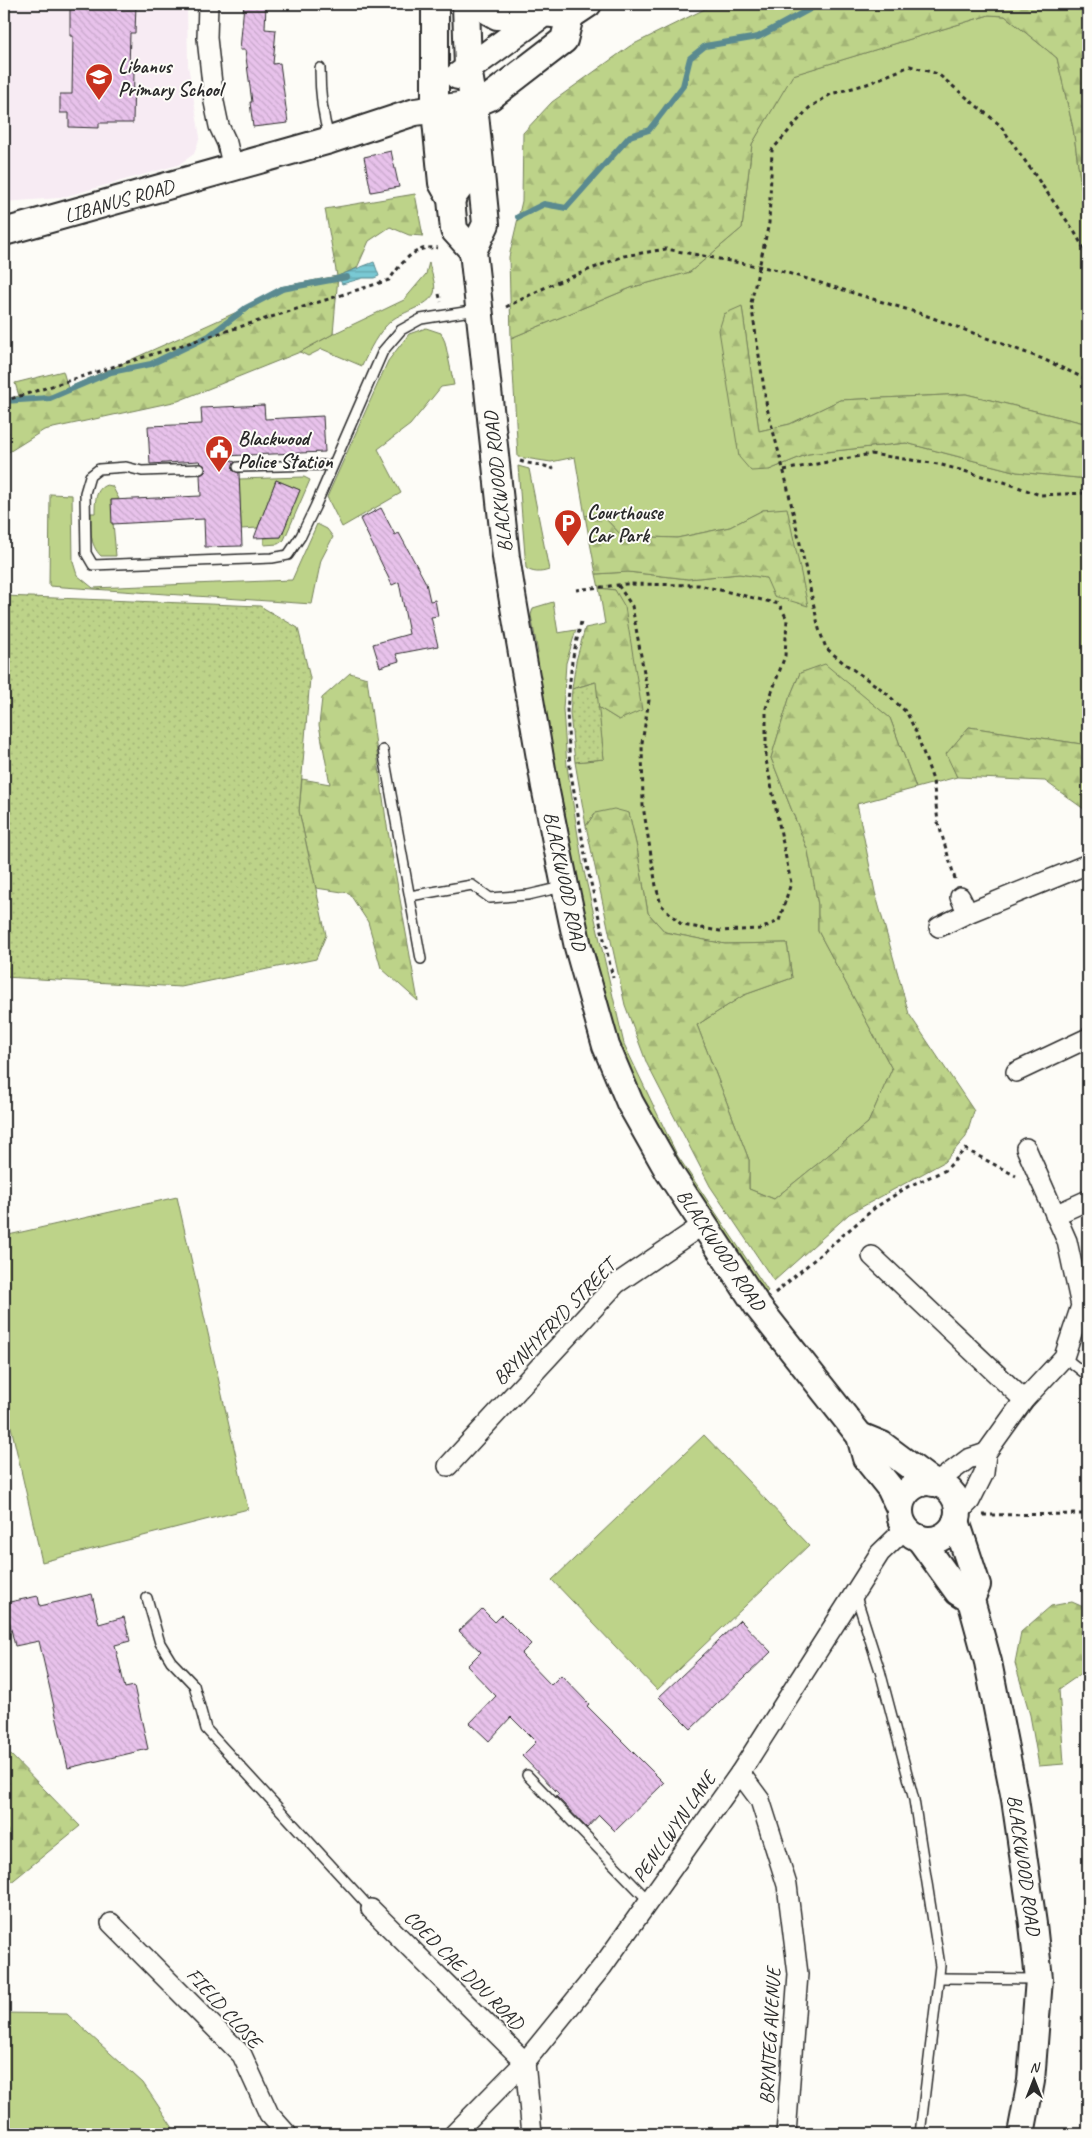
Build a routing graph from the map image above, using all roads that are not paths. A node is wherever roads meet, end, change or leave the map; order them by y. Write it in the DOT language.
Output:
graph roads {
  1 [pos="208,4"];
  2 [pos="435,4"];
  3 [pos="466,4"];
  4 [pos="476,4"];
  5 [pos="579,10"];
  6 [pos="538,17"];
  7 [pos="320,68"];
  8 [pos="451,97"];
  9 [pos="330,140"];
  10 [pos="233,168"];
  11 [pos="4,232"];
  12 [pos="473,251"];
  13 [pos="478,310"];
  14 [pos="238,467"];
  15 [pos="332,467"];
  16 [pos="200,469"];
  17 [pos="383,750"];
  18 [pos="1088,864"];
  19 [pos="565,886"];
  20 [pos="410,896"];
  21 [pos="939,927"];
  22 [pos="421,959"];
  23 [pos="1088,1038"];
  24 [pos="1016,1072"];
  25 [pos="1026,1148"];
  26 [pos="1088,1200"];
  27 [pos="1055,1215"];
  28 [pos="704,1224"];
  29 [pos="872,1256"];
  30 [pos="1064,1357"];
  31 [pos="1088,1376"];
  32 [pos="1024,1400"];
  33 [pos="860,1436"];
  34 [pos="986,1452"];
  35 [pos="448,1466"];
  36 [pos="935,1483"];
  37 [pos="965,1516"];
  38 [pos="908,1525"];
  39 [pos="855,1593"];
  40 [pos="147,1598"];
  41 [pos="971,1600"];
  42 [pos="740,1773"];
  43 [pos="527,1775"];
  44 [pos="649,1901"];
  45 [pos="371,1909"];
  46 [pos="111,1923"];
  47 [pos="940,1978"];
  48 [pos="1039,1979"];
  49 [pos="525,2062"];
  50 [pos="287,2134"];
  51 [pos="454,2134"];
  52 [pos="532,2134"];
  53 [pos="786,2134"];
  54 [pos="920,2134"];
  55 [pos="1021,2134"];
  1 -- 10 [label="street"];
  2 -- 8 [label="main road"];
  3 -- 8 [label="main road"];
  4 -- 6 [label="main road"];
  5 -- 6 [label="main road"];
  5 -- 8 [label="main road"];
  6 -- 8 [label="main road"];
  7 -- 9 [label="lane"];
  8 -- 9 [label="main road, LIBANUS ROAD"];
  8 -- 12 [label="main road"];
  8 -- 12 [label="main road"];
  9 -- 10 [label="main road, LIBANUS ROAD"];
  10 -- 11 [label="main road, LIBANUS ROAD"];
  12 -- 13 [label="main road, BLACKWOOD ROAD"];
  13 -- 15 [label="lane"];
  13 -- 19 [label="main road, BLACKWOOD ROAD"];
  14 -- 15 [label="lane"];
  15 -- 16 [label="lane"];
  17 -- 20 [label="lane"];
  18 -- 21 [label="street"];
  19 -- 20 [label="lane"];
  19 -- 28 [label="main road, BLACKWOOD ROAD"];
  20 -- 22 [label="lane"];
  23 -- 24 [label="street"];
  25 -- 27 [label="street"];
  26 -- 27 [label="street"];
  27 -- 30 [label="street"];
  28 -- 33 [label="main road, BLACKWOOD ROAD"];
  28 -- 35 [label="street, BRYNHYFRYD STREET"];
  29 -- 32 [label="street"];
  30 -- 31 [label="lane"];
  30 -- 32 [label="street"];
  32 -- 34 [label="street"];
  33 -- 36 [label="main road, BLACKWOOD ROAD"];
  33 -- 38 [label="main road, BLACKWOOD ROAD"];
  34 -- 36 [label="street"];
  34 -- 37 [label="street"];
  36 -- 37 [label="main road"];
  36 -- 38 [label="main road"];
  37 -- 38 [label="main road"];
  37 -- 41 [label="main road, BLACKWOOD ROAD"];
  38 -- 39 [label="street, PENLLWYN LANE"];
  38 -- 41 [label="main road, BLACKWOOD ROAD"];
  39 -- 42 [label="street, PENLLWYN LANE"];
  39 -- 47 [label="lane"];
  40 -- 45 [label="lane"];
  41 -- 48 [label="main road, BLACKWOOD ROAD"];
  42 -- 44 [label="street, PENLLWYN LANE"];
  42 -- 53 [label="street, BRYNTEG AVENUE"];
  43 -- 44 [label="lane"];
  44 -- 49 [label="street, PENLLWYN LANE"];
  45 -- 49 [label="street, COED CAE DDU ROAD"];
  46 -- 50 [label="street, FIELD CLOSE"];
  47 -- 48 [label="lane"];
  47 -- 54 [label="lane"];
  48 -- 55 [label="main road, BLACKWOOD ROAD"];
  49 -- 51 [label="street, PENLLWYN LANE"];
  49 -- 52 [label="street"];
}
